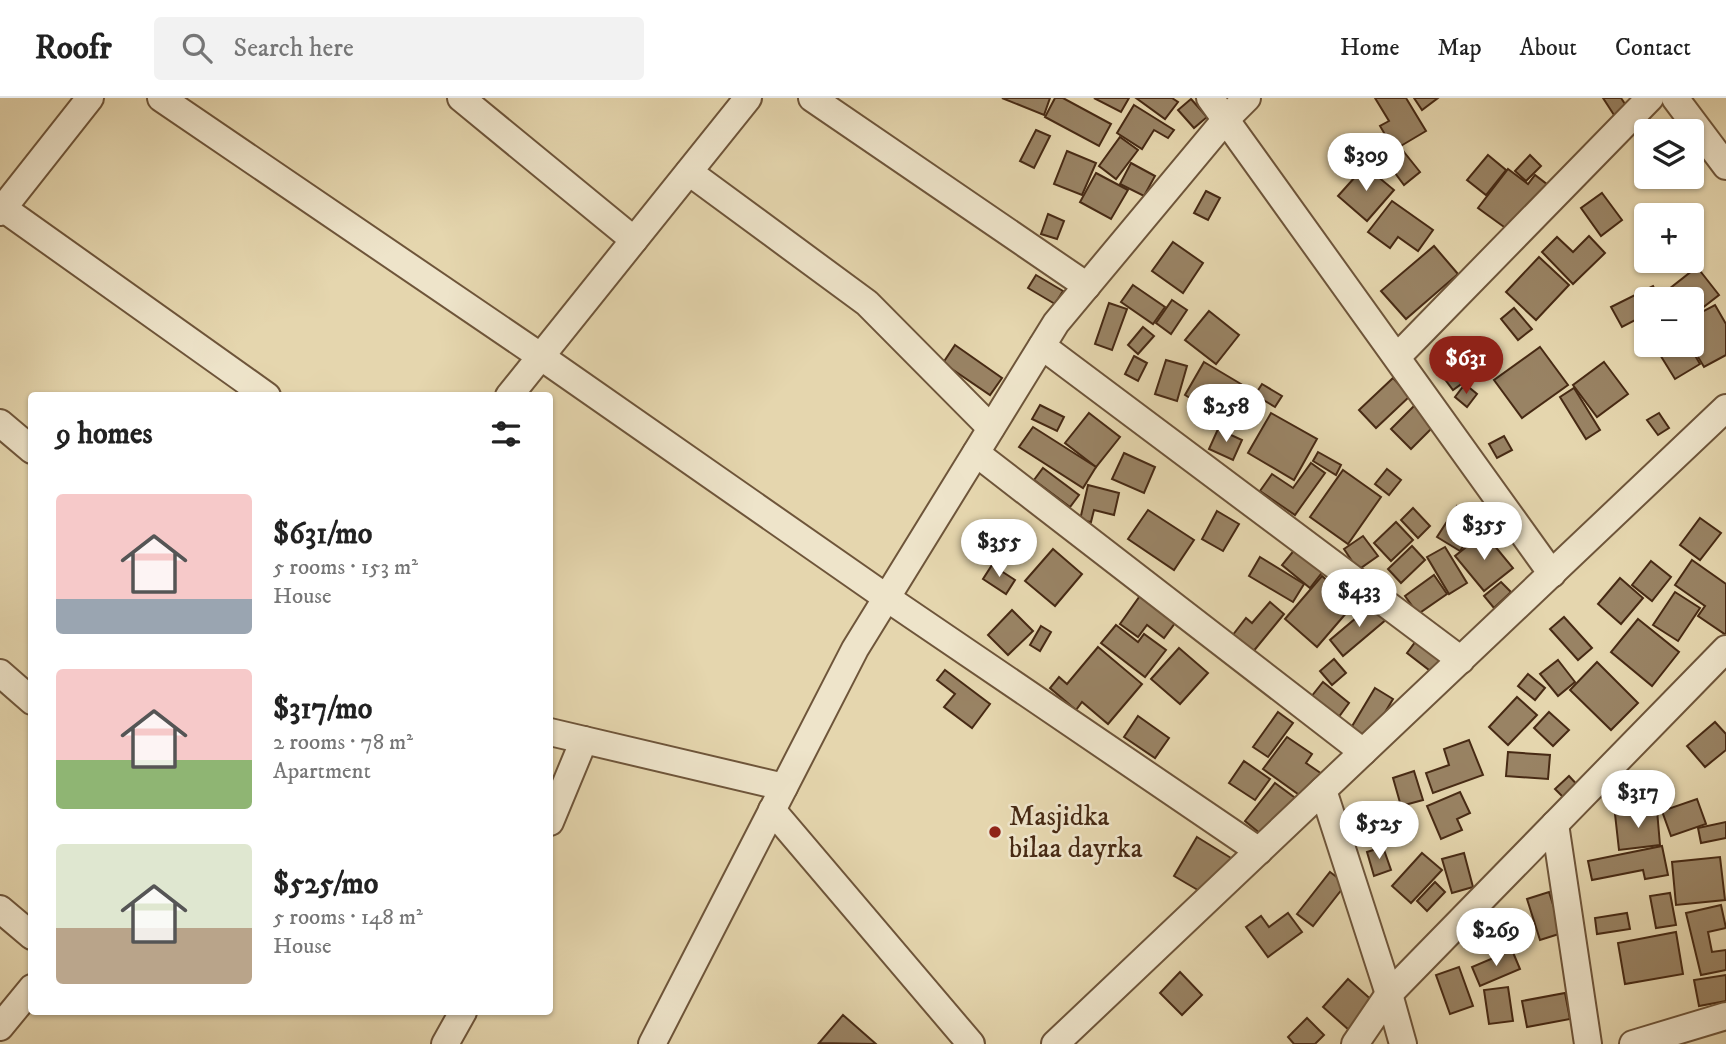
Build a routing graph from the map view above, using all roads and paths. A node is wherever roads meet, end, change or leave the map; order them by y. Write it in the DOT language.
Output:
graph roads {
  1 [pos="90,98"];
  2 [pos="161,98"];
  3 [pos="461,98"];
  4 [pos="812,98"];
  5 [pos="1210,98"];
  6 [pos="1247,98"];
  7 [pos="1650,98"];
  8 [pos="1675,98"];
  9 [pos="738,102"];
  10 [pos="1226,119"];
  11 [pos="1726,166"];
  12 [pos="689,172"];
  13 [pos="1,208"];
  14 [pos="634,240"];
  15 [pos="1087,286"];
  16 [pos="1042,345"];
  17 [pos="540,356"];
  18 [pos="1397,357"];
  19 [pos="261,392"];
  20 [pos="512,392"];
  21 [pos="1726,408"];
  22 [pos="0,423"];
  23 [pos="991,428"];
  24 [pos="28,447"];
  25 [pos="976,453"];
  26 [pos="1552,574"];
  27 [pos="887,598"];
  28 [pos="1726,649"];
  29 [pos="1461,660"];
  30 [pos="0,673"];
  31 [pos="28,698"];
  32 [pos="553,733"];
  33 [pos="584,740"];
  34 [pos="1363,752"];
  35 [pos="1323,790"];
  36 [pos="778,799"];
  37 [pos="553,815"];
  38 [pos="1555,824"];
  39 [pos="1259,851"];
  40 [pos="0,909"];
  41 [pos="28,933"];
  42 [pos="28,993"];
  43 [pos="1389,994"];
  44 [pos="461,1015"];
  45 [pos="1726,1016"];
  46 [pos="0,1027"];
  47 [pos="1083,1033"];
  48 [pos="445,1044"];
  49 [pos="652,1044"];
  50 [pos="971,1044"];
  51 [pos="1055,1044"];
  52 [pos="1355,1044"];
  53 [pos="1403,1044"];
  54 [pos="1588,1044"];
  55 [pos="1633,1044"];
  1 -- 13 [label="street"];
  2 -- 17 [label="street"];
  3 -- 14 [label="street"];
  4 -- 15 [label="street"];
  5 -- 10 [label="street"];
  6 -- 10 [label="street"];
  7 -- 18 [label="street"];
  8 -- 11 [label="street"];
  9 -- 12 [label="street"];
  10 -- 15 [label="street"];
  10 -- 18 [label="street"];
  12 -- 14 [label="street"];
  12 -- 23 [label="street"];
  13 -- 19 [label="street"];
  14 -- 17 [label="street"];
  15 -- 16 [label="street"];
  16 -- 23 [label="street"];
  16 -- 29 [label="street"];
  17 -- 20 [label="street"];
  17 -- 27 [label="street"];
  18 -- 26 [label="street"];
  21 -- 26 [label="street"];
  22 -- 24 [label="street"];
  23 -- 25 [label="street"];
  25 -- 27 [label="street"];
  25 -- 34 [label="street"];
  26 -- 29 [label="street"];
  27 -- 36 [label="street"];
  27 -- 39 [label="street"];
  28 -- 38 [label="street"];
  29 -- 34 [label="street"];
  30 -- 31 [label="street"];
  32 -- 33 [label="street"];
  33 -- 36 [label="street"];
  33 -- 37 [label="street"];
  34 -- 35 [label="street"];
  35 -- 39 [label="street"];
  35 -- 43 [label="street"];
  36 -- 49 [label="street"];
  36 -- 50 [label="street"];
  38 -- 43 [label="street"];
  38 -- 54 [label="street"];
  39 -- 47 [label="street"];
  40 -- 41 [label="street"];
  42 -- 46 [label="street"];
  43 -- 52 [label="street"];
  43 -- 53 [label="street"];
  44 -- 48 [label="street"];
  45 -- 55 [label="street"];
  47 -- 51 [label="street"];
}
